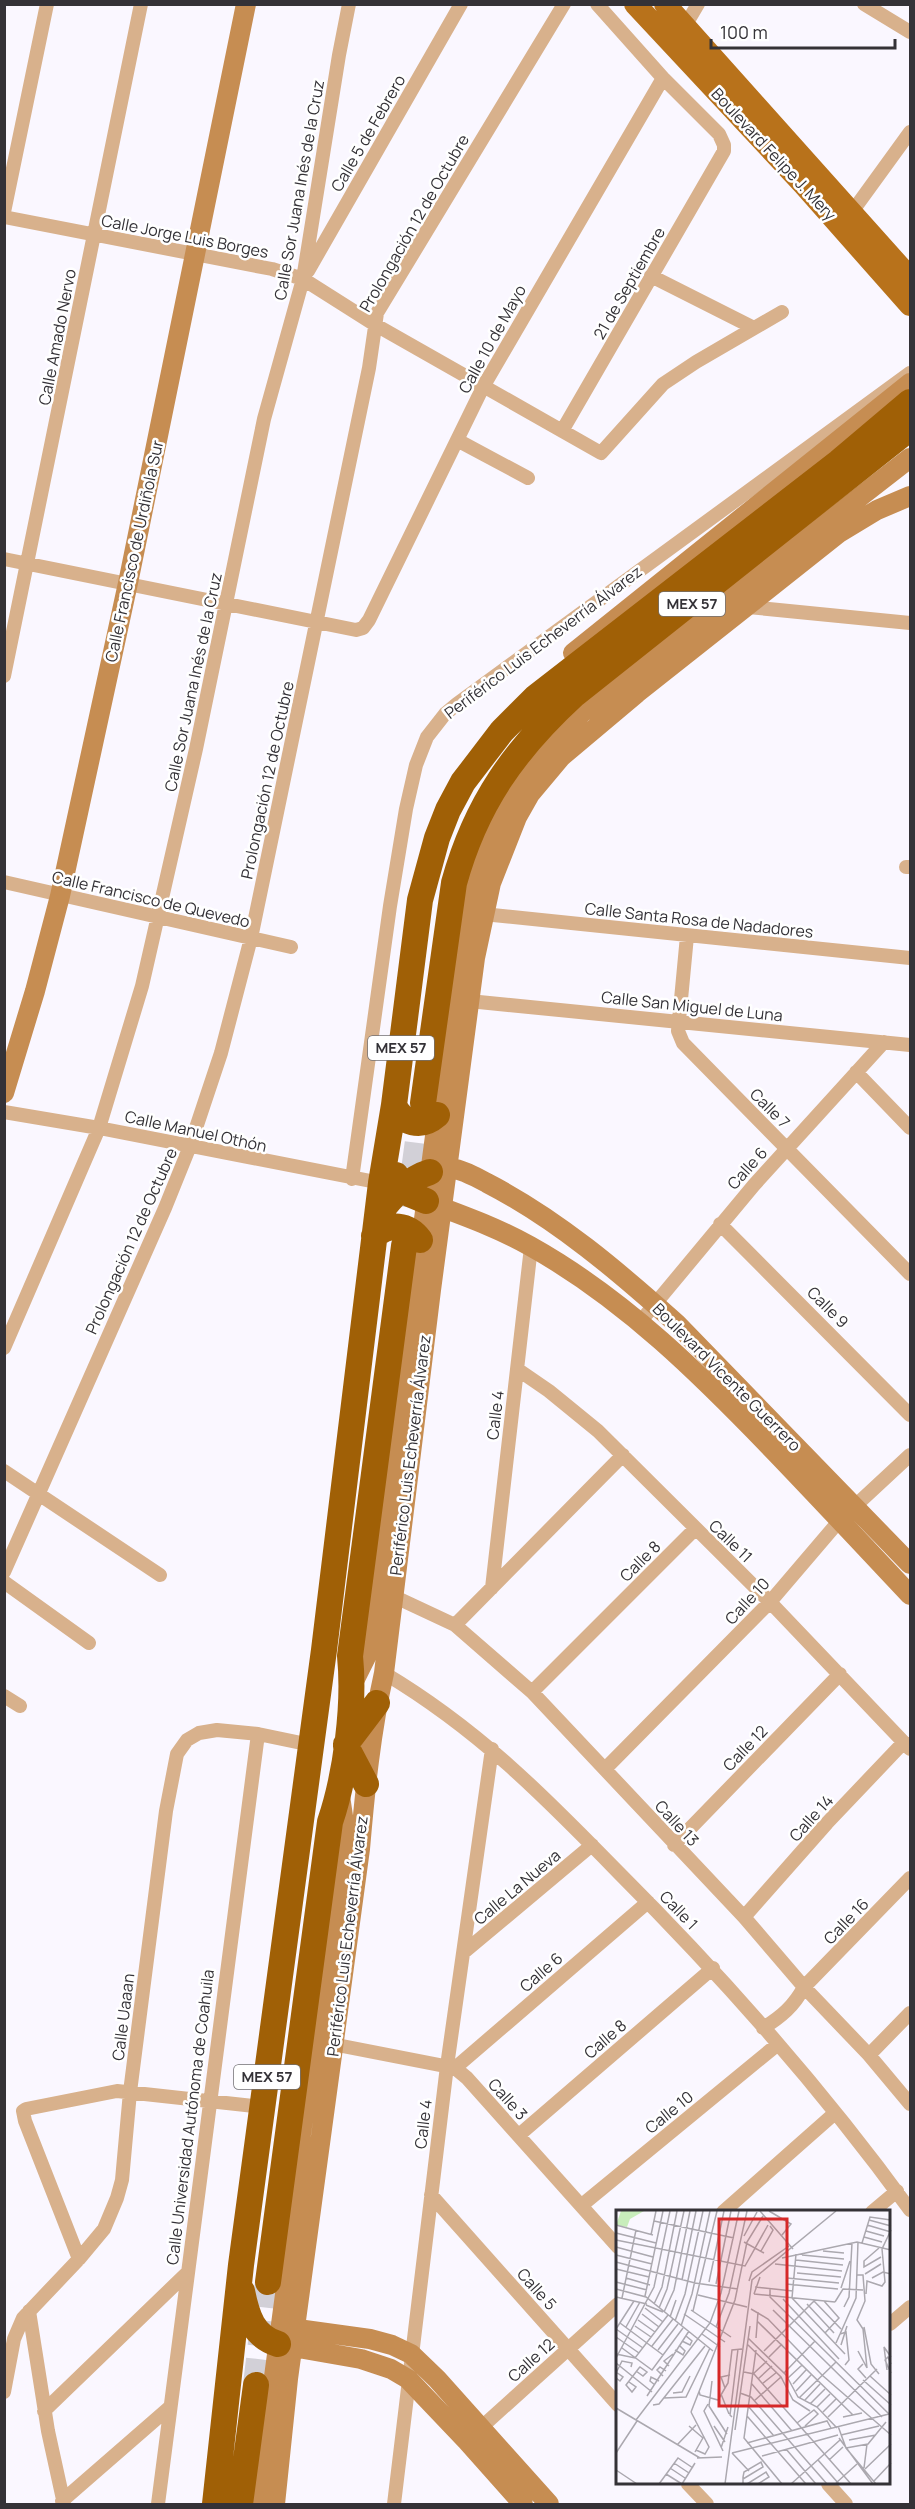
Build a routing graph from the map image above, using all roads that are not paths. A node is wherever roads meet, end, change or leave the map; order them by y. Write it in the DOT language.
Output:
graph roads {
  1 [pos="47,4"];
  2 [pos="141,4"];
  3 [pos="246,4"];
  4 [pos="349,4"];
  5 [pos="461,4"];
  6 [pos="564,4"];
  7 [pos="597,4"];
  8 [pos="635,4"];
  9 [pos="665,4"];
  10 [pos="698,4"];
  11 [pos="864,4"];
  12 [pos="685,26"];
  13 [pos="910,32"];
  14 [pos="663,78"];
  15 [pos="910,132"];
  16 [pos="4,212"];
  17 [pos="852,212"];
  18 [pos="4,217"];
  19 [pos="94,236"];
  20 [pos="193,255"];
  21 [pos="885,261"];
  22 [pos="651,276"];
  23 [pos="910,278"];
  24 [pos="303,279"];
  25 [pos="910,305"];
  26 [pos="782,312"];
  27 [pos="374,324"];
  28 [pos="754,328"];
  29 [pos="483,387"];
  30 [pos="909,387"];
  31 [pos="910,428"];
  32 [pos="562,431"];
  33 [pos="457,440"];
  34 [pos="910,458"];
  35 [pos="845,470"];
  36 [pos="528,478"];
  37 [pos="910,496"];
  38 [pos="818,541"];
  39 [pos="4,559"];
  40 [pos="28,564"];
  41 [pos="128,583"];
  42 [pos="226,603"];
  43 [pos="748,607"];
  44 [pos="694,615"];
  45 [pos="317,622"];
  46 [pos="910,622"];
  47 [pos="4,676"];
  48 [pos="536,697"];
  49 [pos="4,882"];
  50 [pos="60,896"];
  51 [pos="483,914"];
  52 [pos="159,917"];
  53 [pos="687,936"];
  54 [pos="251,938"];
  55 [pos="291,947"];
  56 [pos="910,958"];
  57 [pos="469,1001"];
  58 [pos="679,1022"];
  59 [pos="884,1042"];
  60 [pos="910,1045"];
  61 [pos="856,1072"];
  62 [pos="4,1093"];
  63 [pos="393,1105"];
  64 [pos="430,1109"];
  65 [pos="4,1112"];
  66 [pos="99,1128"];
  67 [pos="910,1128"];
  68 [pos="190,1146"];
  69 [pos="787,1148"];
  70 [pos="439,1170"];
  71 [pos="352,1179"];
  72 [pos="392,1185"];
  73 [pos="434,1204"];
  74 [pos="720,1224"];
  75 [pos="376,1226"];
  76 [pos="412,1243"];
  77 [pos="531,1247"];
  78 [pos="910,1274"];
  79 [pos="654,1304"];
  80 [pos="640,1322"];
  81 [pos="4,1348"];
  82 [pos="517,1369"];
  83 [pos="910,1415"];
  84 [pos="623,1455"];
  85 [pos="910,1455"];
  86 [pos="4,1471"];
  87 [pos="39,1494"];
  88 [pos="856,1507"];
  89 [pos="840,1520"];
  90 [pos="695,1529"];
  91 [pos="910,1564"];
  92 [pos="4,1572"];
  93 [pos="160,1575"];
  94 [pos="4,1582"];
  95 [pos="492,1588"];
  96 [pos="910,1595"];
  97 [pos="393,1596"];
  98 [pos="770,1602"];
  99 [pos="455,1625"];
  100 [pos="89,1643"];
  101 [pos="384,1673"];
  102 [pos="840,1674"];
  103 [pos="532,1692"];
  104 [pos="4,1696"];
  105 [pos="377,1703"];
  106 [pos="20,1706"];
  107 [pos="258,1734"];
  108 [pos="311,1745"];
  109 [pos="346,1745"];
  110 [pos="908,1746"];
  111 [pos="492,1749"];
  112 [pos="605,1769"];
  113 [pos="366,1784"];
  114 [pos="592,1845"];
  115 [pos="674,1845"];
  116 [pos="910,1878"];
  117 [pos="648,1902"];
  118 [pos="744,1917"];
  119 [pos="463,1953"];
  120 [pos="713,1968"];
  121 [pos="804,1988"];
  122 [pos="910,2013"];
  123 [pos="763,2028"];
  124 [pos="332,2044"];
  125 [pos="778,2044"];
  126 [pos="869,2055"];
  127 [pos="451,2067"];
  128 [pos="130,2092"];
  129 [pos="211,2101"];
  130 [pos="910,2104"];
  131 [pos="263,2107"];
  132 [pos="835,2113"];
  133 [pos="519,2135"];
  134 [pos="897,2191"];
  135 [pos="431,2195"];
  136 [pos="582,2205"];
  137 [pos="725,2210"];
  138 [pos="874,2210"];
  139 [pos="910,2210"];
  140 [pos="616,2245"];
  141 [pos="79,2259"];
  142 [pos="240,2272"];
  143 [pos="187,2273"];
  144 [pos="277,2284"];
  145 [pos="616,2306"];
  146 [pos="910,2307"];
  147 [pos="29,2311"];
  148 [pos="891,2323"];
  149 [pos="281,2336"];
  150 [pos="568,2349"];
  151 [pos="411,2354"];
  152 [pos="229,2362"];
  153 [pos="408,2379"];
  154 [pos="265,2386"];
  155 [pos="227,2389"];
  156 [pos="4,2392"];
  157 [pos="616,2403"];
  158 [pos="170,2407"];
  159 [pos="44,2411"];
  160 [pos="482,2427"];
  161 [pos="466,2441"];
  162 [pos="689,2485"];
  163 [pos="829,2485"];
  164 [pos="63,2503"];
  165 [pos="845,2504"];
  166 [pos="158,2505"];
  167 [pos="215,2505"];
  168 [pos="240,2505"];
  169 [pos="257,2505"];
  170 [pos="274,2505"];
  171 [pos="394,2505"];
  172 [pos="522,2505"];
  173 [pos="549,2505"];
  174 [pos="707,2505"];
  1 -- 16 [label="street"];
  2 -- 19 [label="street, Calle Amado Nervo"];
  3 -- 20 [label="street, Calle Francisco de Urdiñola Sur"];
  4 -- 24 [label="street, Calle Sor Juana Inés de la Cruz"];
  5 -- 24 [label="street, Calle 5 de Febrero"];
  6 -- 27 [label="street, Prolongación 12 de Octubre"];
  7 -- 14 [label="street"];
  8 -- 21 [label="main road, Boulevard Felipe J. Mery"];
  9 -- 12 [label="main road, Boulevard Felipe J. Mery"];
  10 -- 12 [label="street"];
  11 -- 13 [label="street"];
  12 -- 17 [label="main road, Boulevard Felipe J. Mery"];
  14 -- 22 [label="street, 21 de Septiembre"];
  14 -- 29 [label="street, Calle 10 de Mayo"];
  15 -- 17 [label="street"];
  17 -- 21 [label="main road, Boulevard Felipe J. Mery"];
  18 -- 19 [label="street, Calle Jorge Luis Borges"];
  19 -- 20 [label="street, Calle Jorge Luis Borges"];
  19 -- 40 [label="street, Calle Amado Nervo"];
  20 -- 24 [label="street, Calle Jorge Luis Borges"];
  20 -- 41 [label="street, Calle Francisco de Urdiñola Sur"];
  21 -- 23 [label="main road, Boulevard Felipe J. Mery"];
  21 -- 25 [label="main road, Boulevard Felipe J. Mery"];
  22 -- 28 [label="street"];
  22 -- 32 [label="street, 21 de Septiembre"];
  24 -- 27 [label="street, Calle Jorge Luis Borges"];
  24 -- 42 [label="street, Calle Sor Juana Inés de la Cruz"];
  26 -- 28 [label="street"];
  27 -- 29 [label="street, Calle Jorge Luis Borges"];
  27 -- 45 [label="street, Prolongación 12 de Octubre"];
  28 -- 32 [label="street, Calle Jorge Luis Borges"];
  29 -- 32 [label="street, Calle Jorge Luis Borges"];
  29 -- 33 [label="street, Calle 10 de Mayo"];
  30 -- 35 [label="highway, Periférico Luis Echeverría Álvarez / MEX 57"];
  30 -- 48 [label="street, Periférico Luis Echeverría Álvarez"];
  30 -- 71 [label="street, Periférico Luis Echeverría Álvarez"];
  31 -- 35 [label="highway, Periférico Luis Echeverría Álvarez / MEX 57"];
  33 -- 36 [label="street"];
  33 -- 45 [label="street, Calle 10 de Mayo"];
  34 -- 38 [label="street, Periférico Luis Echeverría Álvarez"];
  35 -- 44 [label="highway, Periférico Luis Echeverría Álvarez / MEX 57"];
  35 -- 48 [label="highway, Periférico Luis Echeverría Álvarez / MEX 57"];
  37 -- 38 [label="street"];
  38 -- 43 [label="street, Periférico Luis Echeverría Álvarez"];
  38 -- 44 [label="street, Periférico Luis Echeverría Álvarez"];
  39 -- 40 [label="street"];
  40 -- 41 [label="street"];
  40 -- 47 [label="street, Calle Amado Nervo"];
  41 -- 42 [label="street"];
  41 -- 50 [label="street, Calle Francisco de Urdiñola Sur"];
  42 -- 45 [label="street"];
  42 -- 52 [label="street, Calle Sor Juana Inés de la Cruz"];
  43 -- 46 [label="street"];
  43 -- 51 [label="street, Periférico Luis Echeverría Álvarez"];
  44 -- 64 [label="highway, Periférico Luis Echeverría Álvarez / MEX 57"];
  45 -- 54 [label="street, Prolongación 12 de Octubre"];
  48 -- 63 [label="highway, Periférico Luis Echeverría Álvarez / MEX 57"];
  49 -- 50 [label="street, Calle Francisco de Quevedo"];
  50 -- 52 [label="street, Calle Francisco de Quevedo"];
  50 -- 62 [label="street, Calle Francisco de Urdiñola Sur"];
  51 -- 53 [label="street, Calle Santa Rosa de Nadadores"];
  51 -- 57 [label="street, Periférico Luis Echeverría Álvarez"];
  52 -- 54 [label="street, Calle Francisco de Quevedo"];
  52 -- 66 [label="street, Calle Sor Juana Inés de la Cruz"];
  53 -- 56 [label="street, Calle Santa Rosa de Nadadores"];
  53 -- 58 [label="street, Calle 7"];
  54 -- 55 [label="street, Calle Francisco de Quevedo"];
  54 -- 68 [label="street, Prolongación 12 de Octubre"];
  57 -- 58 [label="street, Calle San Miguel de Luna"];
  57 -- 70 [label="street, Periférico Luis Echeverría Álvarez"];
  58 -- 59 [label="street, Calle San Miguel de Luna"];
  58 -- 69 [label="street, Calle 7"];
  59 -- 60 [label="street, Calle San Miguel de Luna"];
  59 -- 61 [label="street, Calle 6"];
  61 -- 67 [label="street"];
  61 -- 69 [label="street, Calle 6"];
  63 -- 64 [label="highway"];
  63 -- 72 [label="highway, Periférico Luis Echeverría Álvarez / MEX 57"];
  64 -- 70 [label="street, Periférico Luis Echeverría Álvarez"];
  65 -- 66 [label="street, Calle Manuel Othón"];
  66 -- 68 [label="street, Calle Manuel Othón"];
  66 -- 81 [label="street, Calle Sor Juana Inés de la Cruz"];
  68 -- 71 [label="street, Calle Manuel Othón"];
  68 -- 87 [label="street, Prolongación 12 de Octubre"];
  69 -- 74 [label="street, Calle 6"];
  69 -- 78 [label="street, Calle 7"];
  70 -- 72 [label="highway"];
  70 -- 73 [label="street, Periférico Luis Echeverría Álvarez"];
  70 -- 79 [label="street, Boulevard Vicente Guerrero"];
  71 -- 72 [label="street, Calle Manuel Othón"];
  72 -- 73 [label="highway"];
  72 -- 75 [label="highway, Periférico Luis Echeverría Álvarez / MEX 57"];
  73 -- 76 [label="street, Periférico Luis Echeverría Álvarez"];
  73 -- 77 [label="street, Boulevard Vicente Guerrero"];
  73 -- 97 [label="street, Periférico Luis Echeverría Álvarez"];
  74 -- 79 [label="street, Calle 6"];
  74 -- 83 [label="street, Calle 9"];
  75 -- 76 [label="highway"];
  75 -- 108 [label="highway, Periférico Luis Echeverría Álvarez / MEX 57"];
  76 -- 109 [label="highway, Periférico Luis Echeverría Álvarez / MEX 57"];
  77 -- 80 [label="street, Boulevard Vicente Guerrero"];
  77 -- 82 [label="street, Calle 4"];
  79 -- 80 [label="street, Calle 6"];
  79 -- 88 [label="street, Boulevard Vicente Guerrero"];
  80 -- 89 [label="street, Boulevard Vicente Guerrero"];
  82 -- 84 [label="street, Calle 11"];
  82 -- 95 [label="street, Calle 4"];
  84 -- 90 [label="street, Calle 11"];
  84 -- 95 [label="street"];
  85 -- 88 [label="street, Calle 10"];
  86 -- 87 [label="street"];
  87 -- 92 [label="street, Prolongación 12 de Octubre"];
  87 -- 93 [label="street"];
  88 -- 89 [label="street, Calle 10"];
  88 -- 91 [label="street, Boulevard Vicente Guerrero"];
  89 -- 96 [label="street, Boulevard Vicente Guerrero"];
  89 -- 98 [label="street, Calle 10"];
  90 -- 98 [label="street, Calle 11"];
  90 -- 103 [label="street, Calle 8"];
  94 -- 100 [label="street"];
  95 -- 99 [label="street"];
  97 -- 99 [label="street, Calle 13"];
  97 -- 101 [label="street, Periférico Luis Echeverría Álvarez"];
  98 -- 102 [label="street, Calle 11"];
  98 -- 112 [label="street, Calle 10"];
  99 -- 103 [label="street, Calle 13"];
  101 -- 105 [label="street, Periférico Luis Echeverría Álvarez"];
  101 -- 111 [label="street, Calle 1"];
  102 -- 110 [label="street, Calle 11"];
  102 -- 115 [label="street, Calle 12"];
  103 -- 112 [label="street, Calle 13"];
  104 -- 106 [label="street"];
  105 -- 109 [label="highway"];
  105 -- 113 [label="street, Periférico Luis Echeverría Álvarez"];
  107 -- 108 [label="street, Calle Uaaan"];
  107 -- 128 [label="street, Calle Uaaan"];
  107 -- 129 [label="street, Calle Universidad Autónoma de Coahuila"];
  108 -- 131 [label="highway, Periférico Luis Echeverría Álvarez / MEX 57"];
  109 -- 113 [label="highway"];
  109 -- 144 [label="highway, Periférico Luis Echeverría Álvarez / MEX 57"];
  110 -- 118 [label="street, Calle 14"];
  111 -- 114 [label="street, Calle 1"];
  111 -- 119 [label="street, Calle 4"];
  112 -- 115 [label="street, Calle 13"];
  113 -- 124 [label="street, Periférico Luis Echeverría Álvarez"];
  114 -- 117 [label="street, Calle 1"];
  114 -- 119 [label="street, Calle La Nueva"];
  115 -- 118 [label="street, Calle 13"];
  116 -- 121 [label="street, Calle 16"];
  117 -- 120 [label="street, Calle 1"];
  117 -- 127 [label="street, Calle 6"];
  118 -- 121 [label="street, Calle 13"];
  119 -- 127 [label="street, Calle 4"];
  120 -- 123 [label="street, Calle 1"];
  120 -- 133 [label="street, Calle 8"];
  121 -- 123 [label="street, Calle 16"];
  121 -- 126 [label="street, Calle 13"];
  122 -- 126 [label="street"];
  123 -- 125 [label="street, Calle 1"];
  124 -- 127 [label="street"];
  124 -- 149 [label="street, Periférico Luis Echeverría Álvarez"];
  125 -- 132 [label="street, Calle 1"];
  125 -- 136 [label="street, Calle 10"];
  126 -- 130 [label="street, Calle 13"];
  127 -- 133 [label="street, Calle 3"];
  127 -- 135 [label="street, Calle 4"];
  128 -- 129 [label="street"];
  128 -- 141 [label="street, Calle Uaaan"];
  128 -- 141 [label="street"];
  129 -- 131 [label="street"];
  129 -- 143 [label="street, Calle Universidad Autónoma de Coahuila"];
  131 -- 142 [label="highway, Periférico Luis Echeverría Álvarez / MEX 57"];
  132 -- 134 [label="street, Calle 1"];
  132 -- 137 [label="street"];
  133 -- 136 [label="street, Calle 3"];
  134 -- 138 [label="street"];
  134 -- 139 [label="street, Calle 1"];
  135 -- 150 [label="street, Calle 5"];
  135 -- 151 [label="street, Calle 4"];
  136 -- 140 [label="street, Calle 3"];
  141 -- 147 [label="street, Calle Uaaan"];
  142 -- 144 [label="highway"];
  142 -- 149 [label="highway"];
  142 -- 152 [label="highway, Periférico Luis Echeverría Álvarez / MEX 57"];
  143 -- 158 [label="street, Calle Universidad Autónoma de Coahuila"];
  143 -- 159 [label="street"];
  144 -- 149 [label="street, Periférico Luis Echeverría Álvarez"];
  145 -- 150 [label="street, Calle 12"];
  146 -- 148 [label="street"];
  147 -- 156 [label="street, Calle Uaaan"];
  147 -- 159 [label="street"];
  149 -- 151 [label="street"];
  149 -- 152 [label="highway"];
  149 -- 153 [label="street"];
  149 -- 154 [label="street, Periférico Luis Echeverría Álvarez"];
  149 -- 170 [label="street, Periférico Luis Echeverría Álvarez"];
  150 -- 157 [label="street, Calle 5"];
  150 -- 160 [label="street, Calle 12"];
  151 -- 153 [label="street, Calle 4"];
  151 -- 160 [label="street"];
  152 -- 155 [label="highway, Periférico Luis Echeverría Álvarez / MEX 57"];
  153 -- 161 [label="street"];
  153 -- 171 [label="street, Calle 4"];
  154 -- 155 [label="highway"];
  154 -- 168 [label="highway"];
  154 -- 169 [label="street, Periférico Luis Echeverría Álvarez"];
  155 -- 167 [label="highway, Periférico Luis Echeverría Álvarez / MEX 57"];
  158 -- 164 [label="street"];
  158 -- 166 [label="street, Calle Universidad Autónoma de Coahuila"];
  159 -- 164 [label="street"];
  160 -- 161 [label="street, Calle 12"];
  160 -- 173 [label="street"];
  161 -- 172 [label="street"];
  162 -- 174 [label="street"];
  163 -- 165 [label="street"];
}
